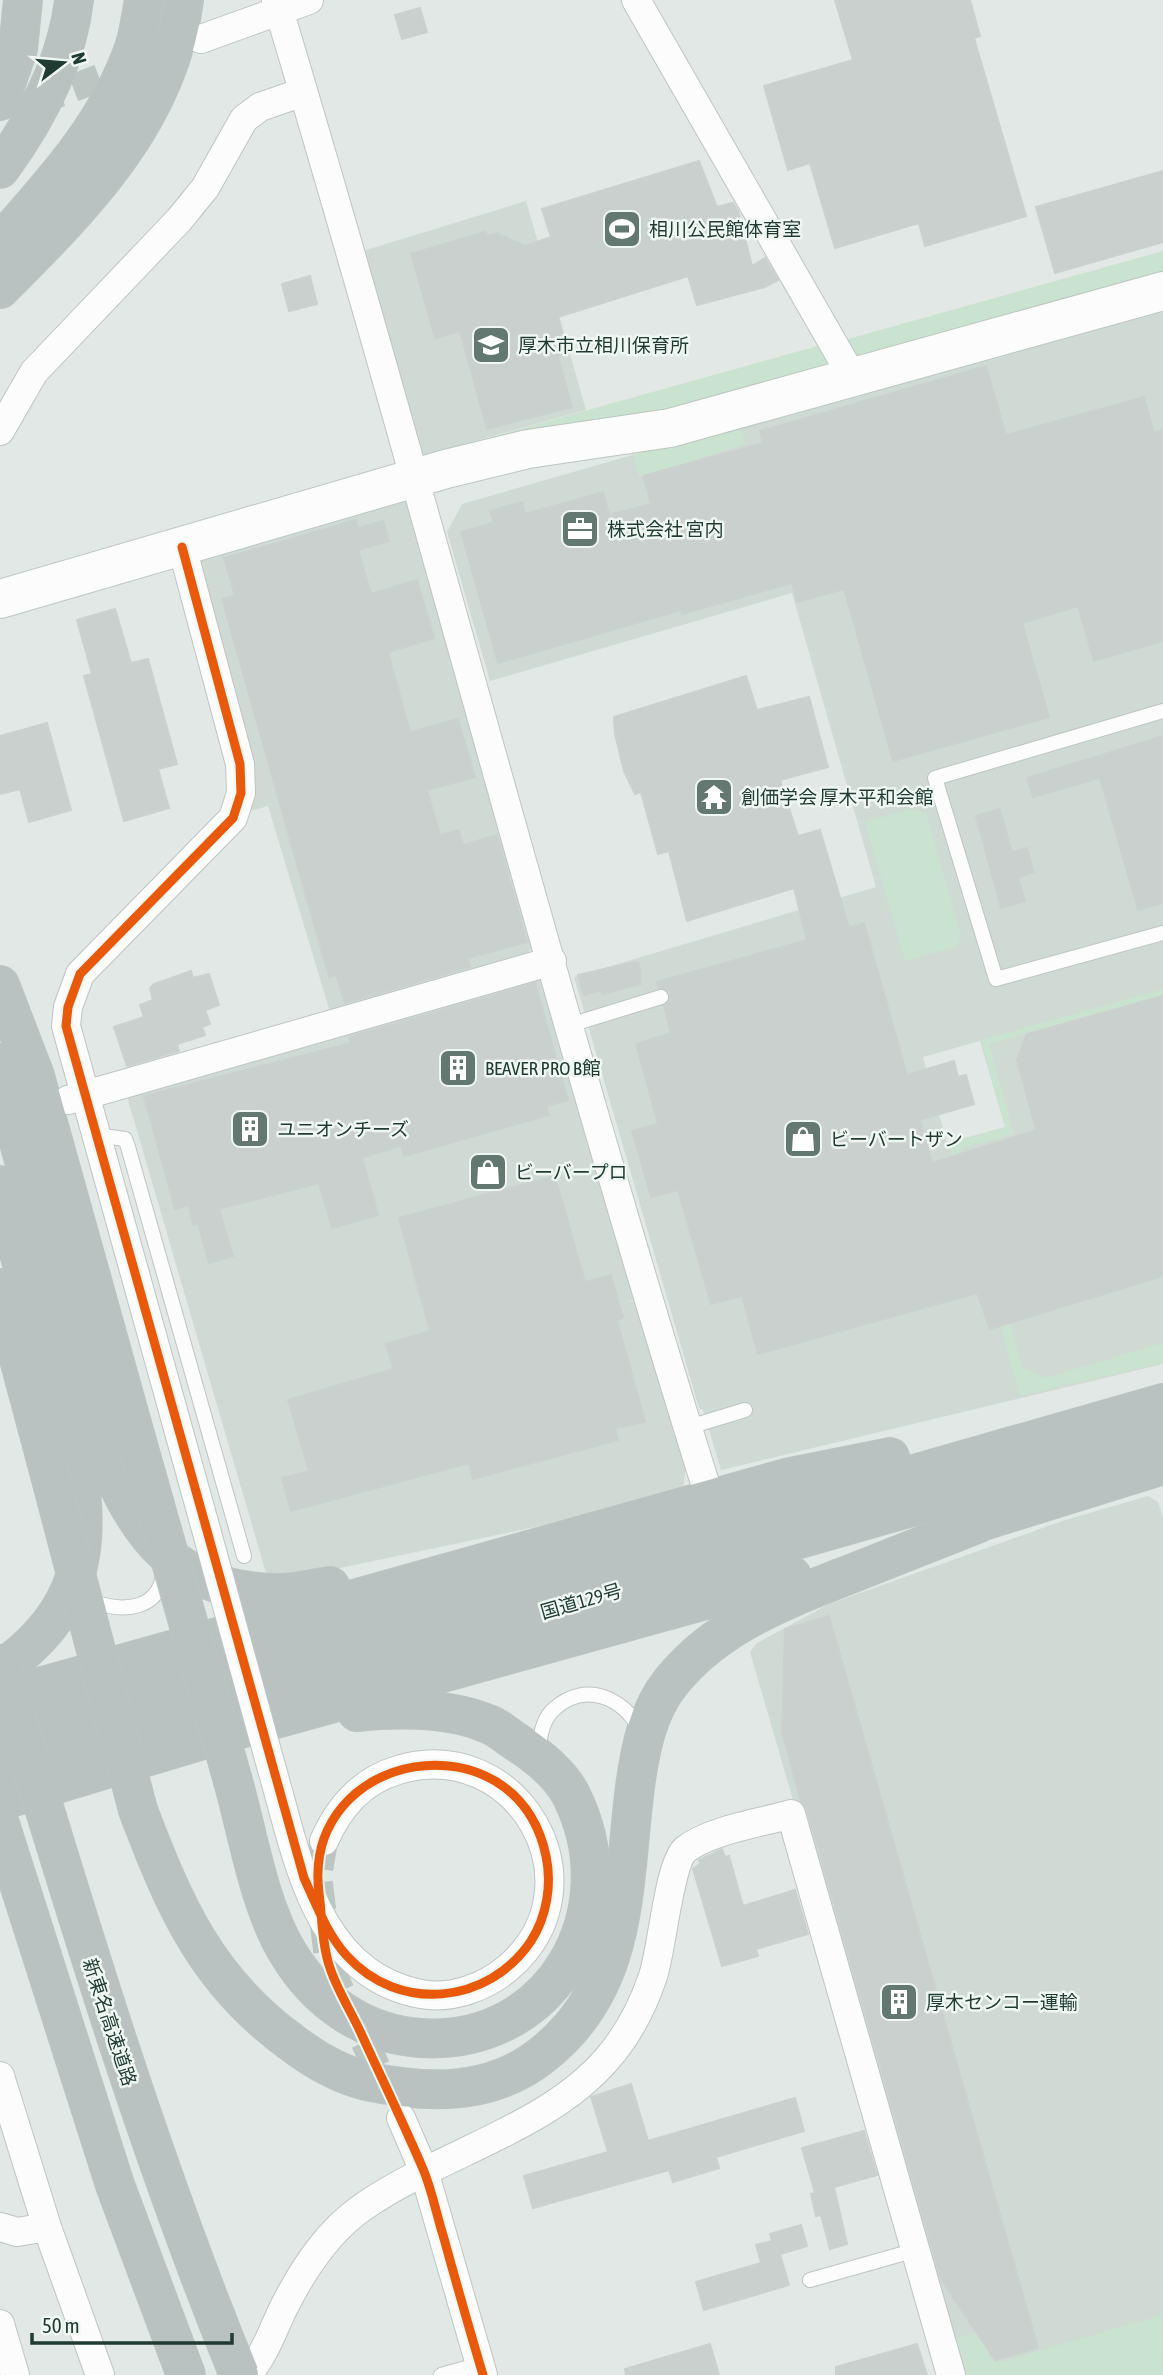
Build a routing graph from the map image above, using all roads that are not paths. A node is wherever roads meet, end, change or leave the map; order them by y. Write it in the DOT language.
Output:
graph roads {
  1 [pos="23,0"];
  2 [pos="74,0"];
  3 [pos="144,0"];
  4 [pos="184,0"];
  5 [pos="310,0"];
  6 [pos="636,0"];
  7 [pos="278,6"];
  8 [pos="201,39"];
  9 [pos="303,92"];
  10 [pos="0,101"];
  11 [pos="0,169"];
  12 [pos="0,243"];
  13 [pos="0,289"];
  14 [pos="1163,290"];
  15 [pos="853,378"];
  16 [pos="0,430"];
  17 [pos="416,478"];
  18 [pos="183,547"];
  19 [pos="0,599"];
  20 [pos="1163,711"];
  21 [pos="1163,933"];
  22 [pos="552,961"];
  23 [pos="0,985"];
  24 [pos="661,997"];
  25 [pos="570,1025"];
  26 [pos="0,1063"];
  27 [pos="76,1098"];
  28 [pos="96,1135"];
  29 [pos="0,1185"];
  30 [pos="0,1288"];
  31 [pos="745,1410"];
  32 [pos="689,1427"];
  33 [pos="1158,1444"];
  34 [pos="710,1499"];
  35 [pos="977,1524"];
  36 [pos="528,1548"];
  37 [pos="165,1556"];
  38 [pos="244,1556"];
  39 [pos="80,1569"];
  40 [pos="0,1663"];
  41 [pos="0,1670"];
  42 [pos="0,1698"];
  43 [pos="229,1732"];
  44 [pos="0,1735"];
  45 [pos="643,1737"];
  46 [pos="537,1756"];
  47 [pos="0,1768"];
  48 [pos="0,1801"];
  49 [pos="0,1824"];
  50 [pos="324,1840"];
  51 [pos="0,2076"];
  52 [pos="401,2118"];
  53 [pos="424,2171"];
  54 [pos="47,2227"];
  55 [pos="0,2228"];
  56 [pos="916,2250"];
  57 [pos="810,2280"];
  58 [pos="0,2324"];
  59 [pos="481,2370"];
  60 [pos="15,2375"];
  61 [pos="100,2375"];
  62 [pos="186,2375"];
  63 [pos="239,2375"];
  64 [pos="247,2375"];
  65 [pos="441,2375"];
  66 [pos="951,2375"];
  1 -- 10 [label="highway"];
  2 -- 11 [label="highway"];
  3 -- 12 [label="highway"];
  4 -- 13 [label="highway"];
  5 -- 7 [label="street"];
  6 -- 15 [label="street"];
  7 -- 8 [label="street"];
  7 -- 9 [label="street"];
  9 -- 16 [label="street"];
  9 -- 17 [label="street"];
  14 -- 15 [label="street"];
  15 -- 17 [label="street"];
  17 -- 18 [label="street"];
  17 -- 22 [label="street"];
  18 -- 19 [label="street"];
  18 -- 27 [label="street"];
  20 -- 21 [label="lane"];
  22 -- 25 [label="street"];
  22 -- 27 [label="street"];
  23 -- 46 [label="highway, bridge"];
  24 -- 25 [label="lane"];
  25 -- 32 [label="street"];
  26 -- 37 [label="highway"];
  27 -- 28 [label="street"];
  28 -- 38 [label="lane"];
  28 -- 50 [label="street, bridge"];
  29 -- 39 [label="highway"];
  30 -- 45 [label="highway, bridge"];
  31 -- 32 [label="lane"];
  32 -- 34 [label="street"];
  33 -- 34 [label="highway"];
  33 -- 35 [label="highway"];
  33 -- 44 [label="highway, 国道129号"];
  33 -- 47 [label="highway, 国道129号"];
  34 -- 36 [label="highway"];
  35 -- 43 [label="highway"];
  35 -- 45 [label="highway"];
  36 -- 37 [label="highway"];
  36 -- 42 [label="highway"];
  37 -- 39 [label="lane"];
  39 -- 41 [label="highway"];
  40 -- 63 [label="highway, 新東名高速道路, bridge"];
  43 -- 46 [label="highway"];
  43 -- 48 [label="highway"];
  45 -- 46 [label="lane"];
  49 -- 62 [label="highway"];
  51 -- 54 [label="street"];
  52 -- 53 [label="street"];
  53 -- 56 [label="street"];
  53 -- 59 [label="street"];
  53 -- 64 [label="street"];
  54 -- 55 [label="street"];
  54 -- 61 [label="street"];
  56 -- 57 [label="lane"];
  56 -- 66 [label="street"];
  58 -- 60 [label="street"];
  59 -- 65 [label="lane"];
}
